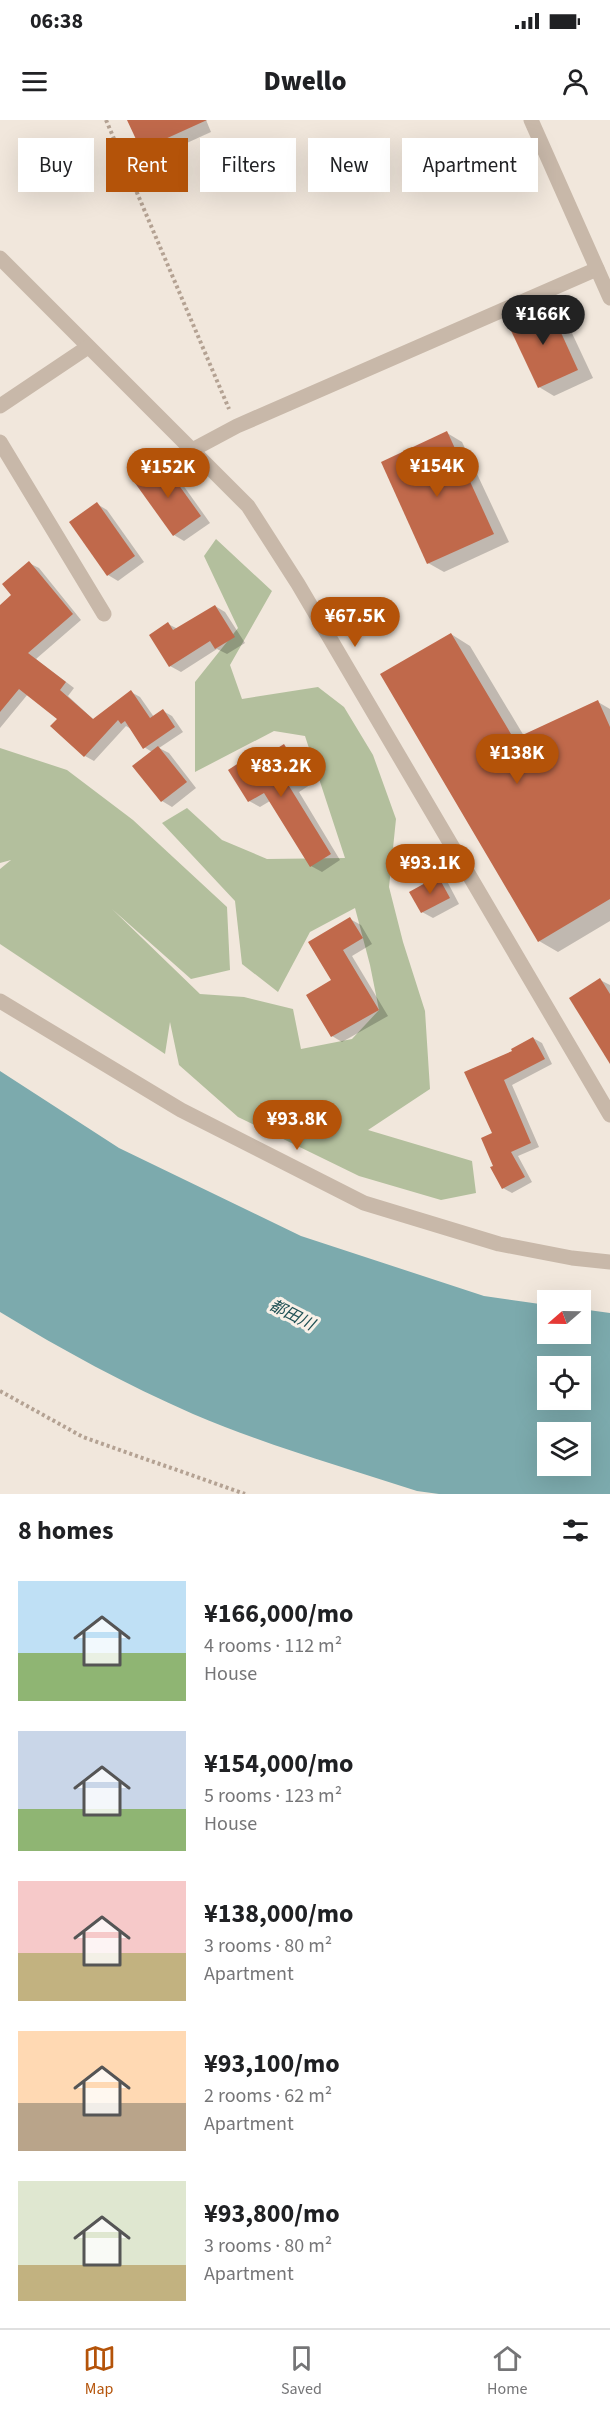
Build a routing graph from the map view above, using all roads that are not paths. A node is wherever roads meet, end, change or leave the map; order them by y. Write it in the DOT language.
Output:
graph roads {
  1 [pos="531,120"];
  2 [pos="0,258"];
  3 [pos="597,269"];
  4 [pos="610,298"];
  5 [pos="88,347"];
  6 [pos="0,406"];
  7 [pos="0,442"];
  8 [pos="194,449"];
  9 [pos="104,614"];
  10 [pos="0,1001"];
  11 [pos="610,1116"];
  12 [pos="610,1262"];
  1 -- 3 [label="street"];
  2 -- 5 [label="street"];
  3 -- 4 [label="street"];
  3 -- 8 [label="street"];
  5 -- 6 [label="street"];
  5 -- 8 [label="street"];
  7 -- 9 [label="street"];
  8 -- 11 [label="street"];
  10 -- 12 [label="street"];
}
